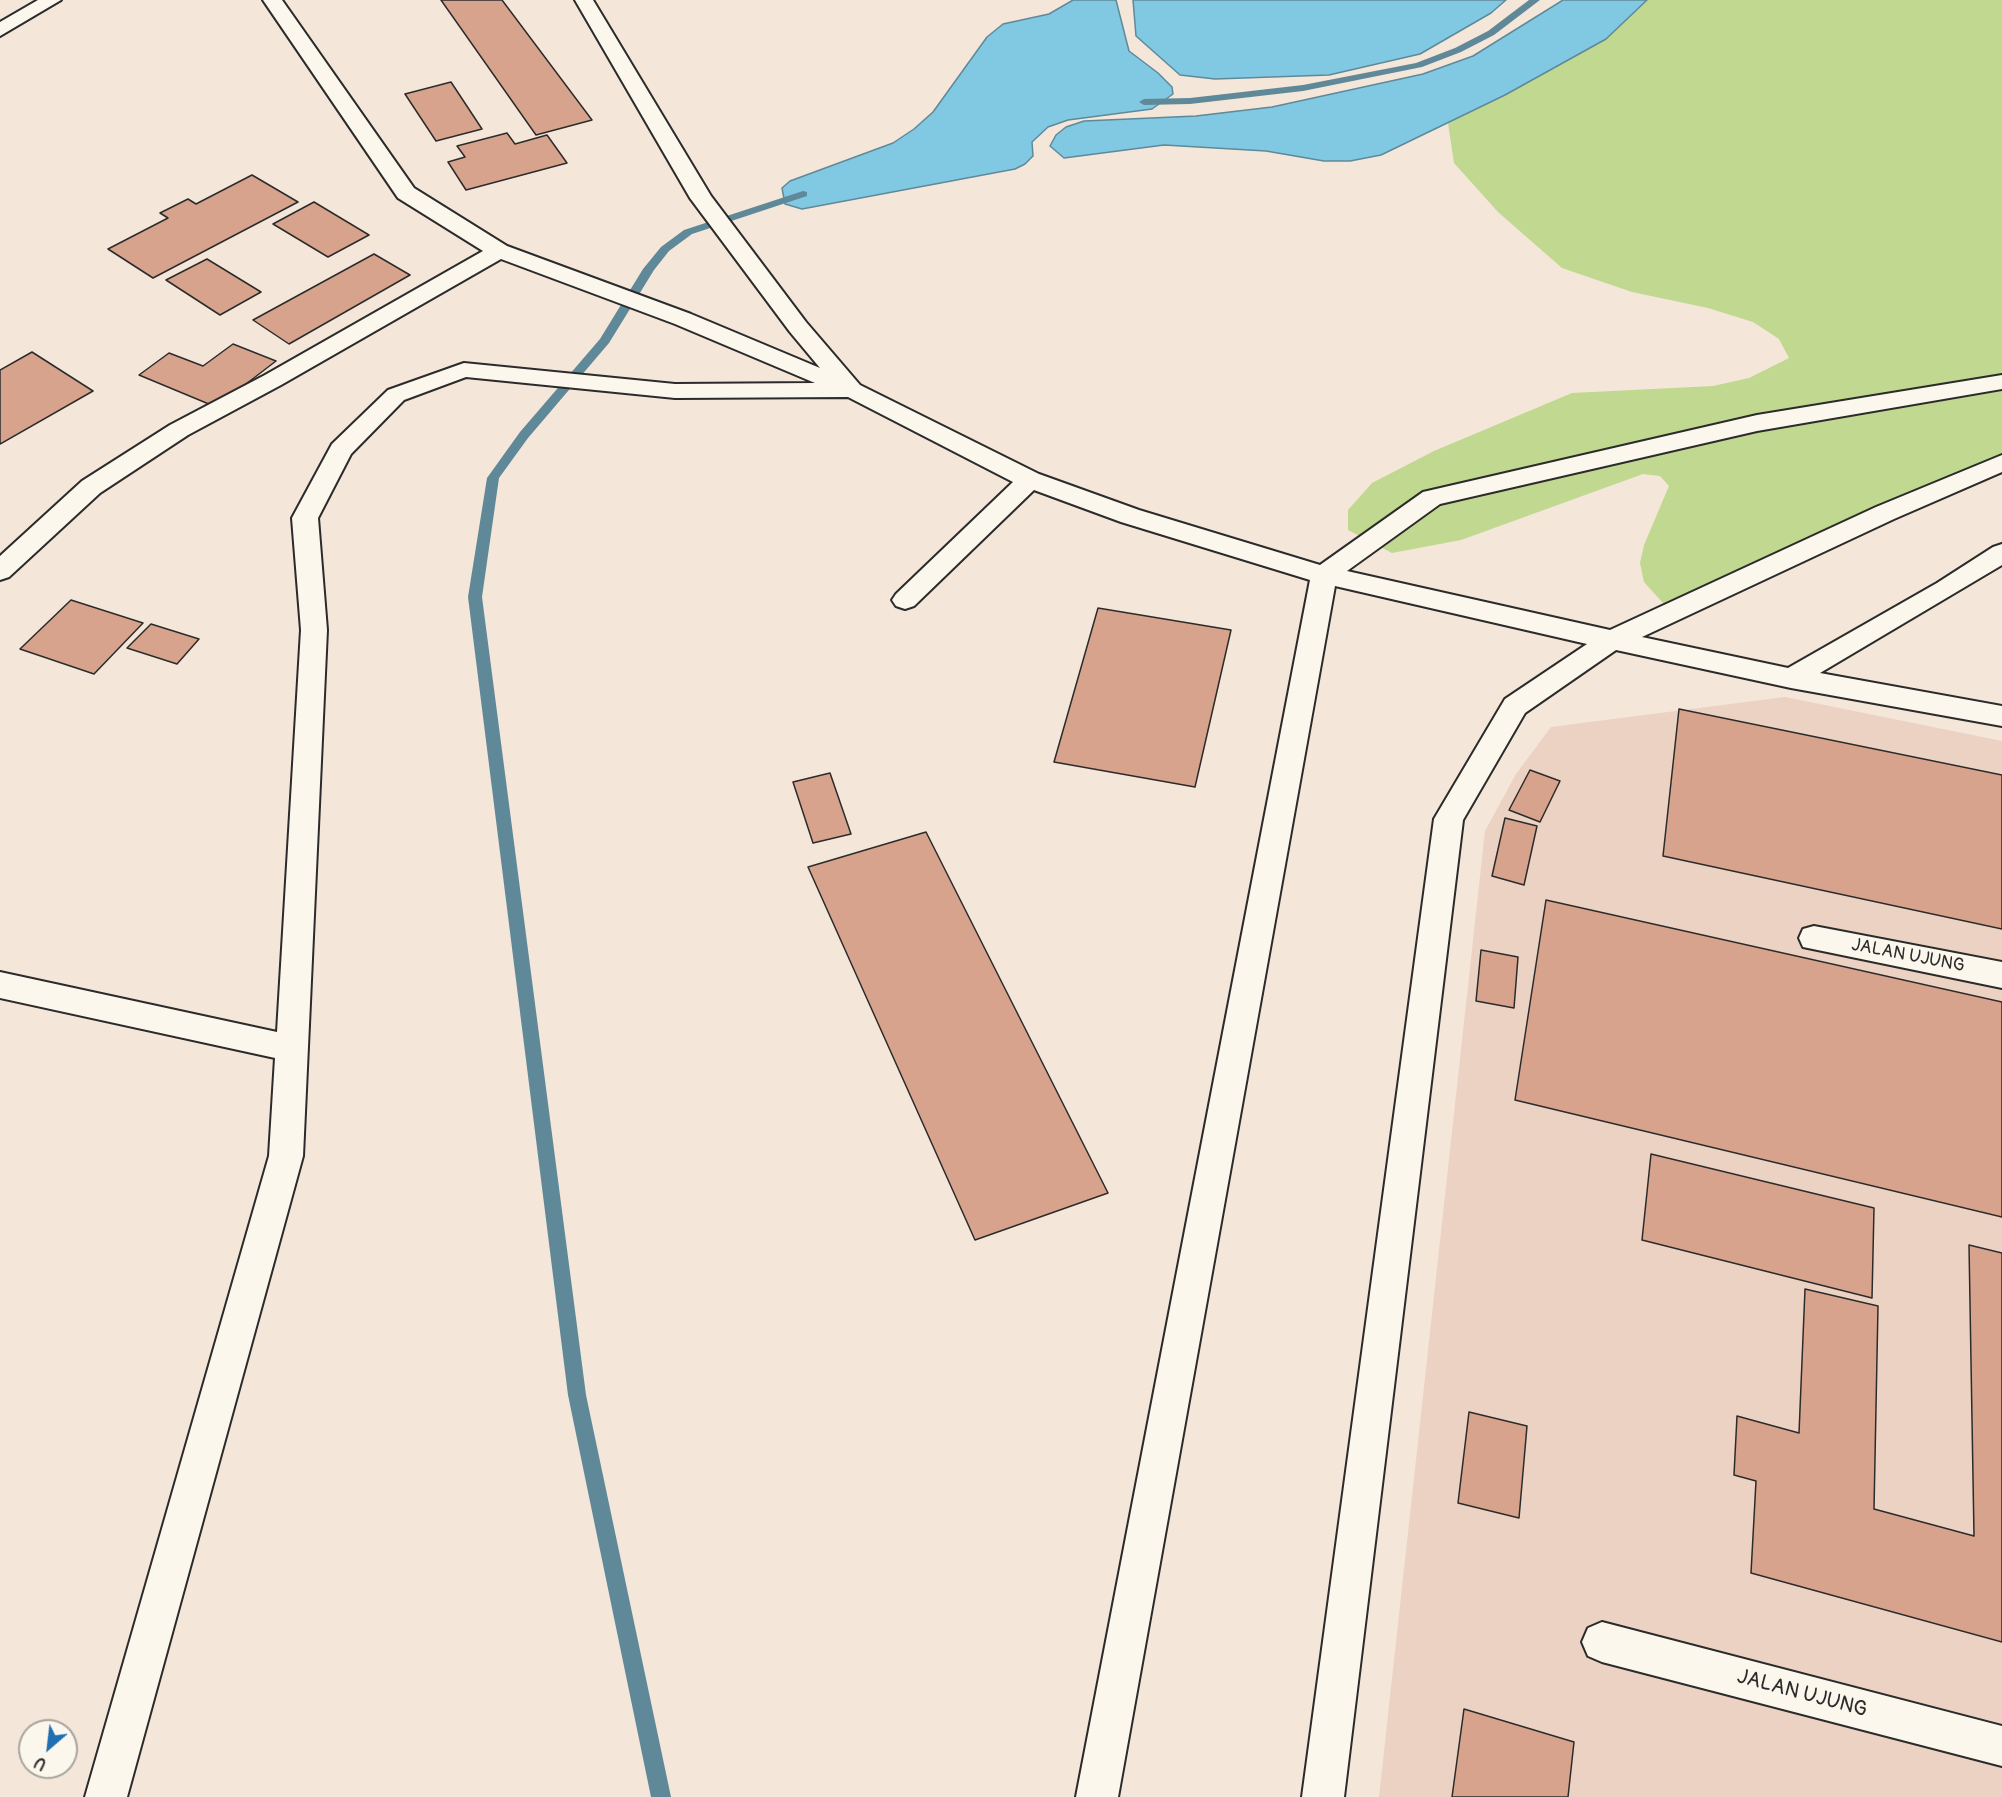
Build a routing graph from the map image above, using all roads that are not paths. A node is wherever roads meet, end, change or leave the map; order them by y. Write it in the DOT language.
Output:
graph roads {
  1 [pos="52,0"];
  2 [pos="272,0"];
  3 [pos="584,0"];
  4 [pos="0,30"];
  5 [pos="499,251"];
  6 [pos="2002,382"];
  7 [pos="852,390"];
  8 [pos="2002,462"];
  9 [pos="1030,480"];
  10 [pos="2002,552"];
  11 [pos="0,571"];
  12 [pos="1324,575"];
  13 [pos="905,600"];
  14 [pos="1612,640"];
  15 [pos="1791,678"];
  16 [pos="2002,716"];
  17 [pos="1814,938"];
  18 [pos="2002,975"];
  19 [pos="0,985"];
  20 [pos="291,1048"];
  21 [pos="1602,1642"];
  22 [pos="2002,1746"];
  23 [pos="106,1797"];
  24 [pos="1097,1797"];
  25 [pos="1323,1797"];
  1 -- 4 [label="lane"];
  2 -- 5 [label="lane"];
  3 -- 7 [label="lane"];
  5 -- 7 [label="lane"];
  5 -- 11 [label="lane"];
  6 -- 12 [label="lane"];
  7 -- 9 [label="lane"];
  7 -- 20 [label="lane"];
  8 -- 14 [label="lane"];
  9 -- 12 [label="lane"];
  9 -- 13 [label="lane"];
  10 -- 15 [label="lane"];
  12 -- 14 [label="lane"];
  12 -- 24 [label="lane"];
  14 -- 15 [label="lane"];
  14 -- 25 [label="lane"];
  15 -- 16 [label="lane"];
  17 -- 18 [label="lane, JALAN UJUNG"];
  19 -- 20 [label="lane"];
  20 -- 23 [label="lane"];
  21 -- 22 [label="lane, JALAN UJUNG"];
}
